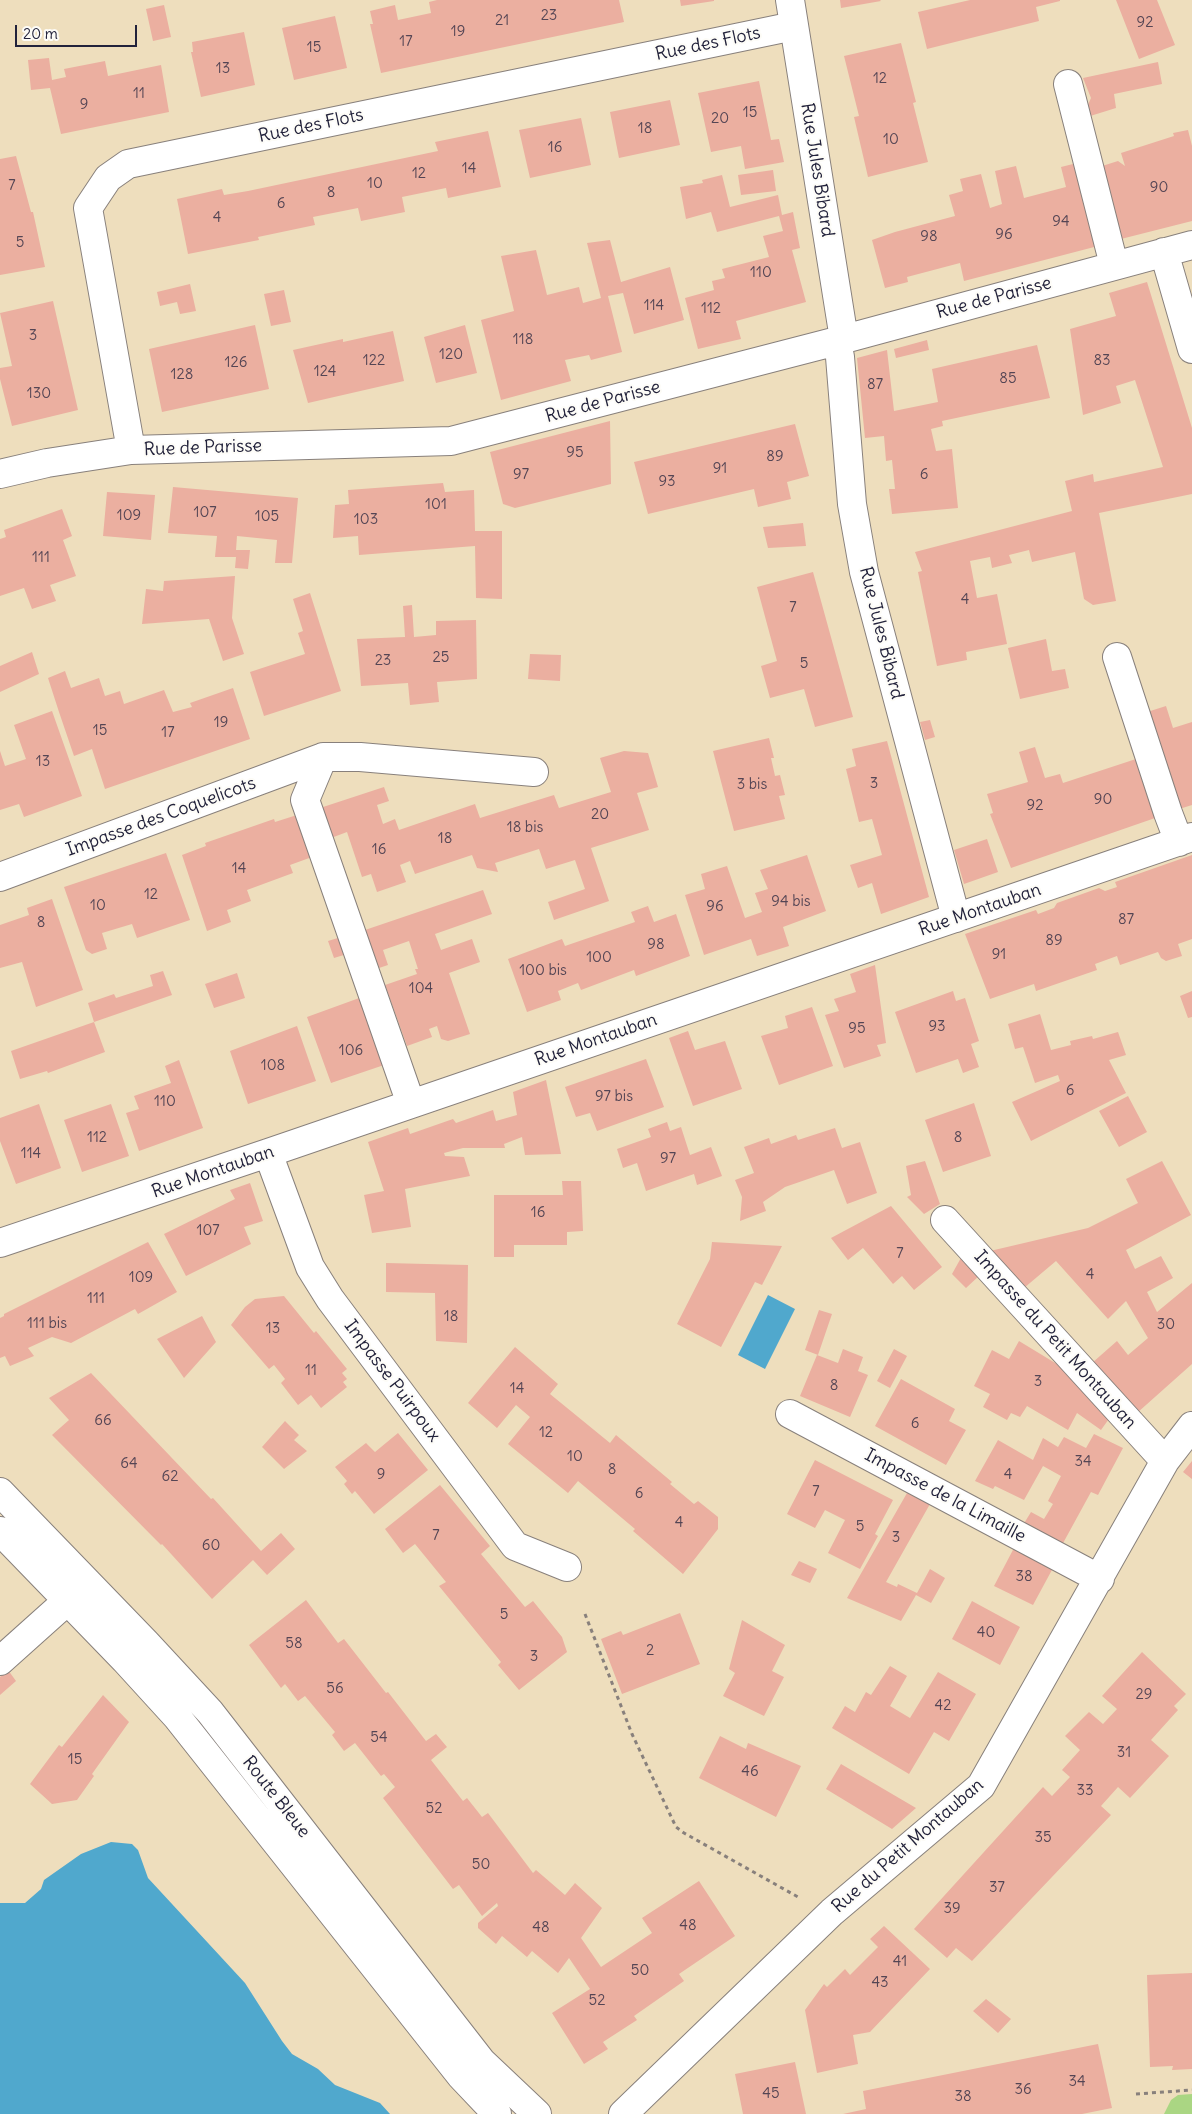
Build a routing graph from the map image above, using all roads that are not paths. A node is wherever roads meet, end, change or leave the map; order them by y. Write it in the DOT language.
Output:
graph roads {
  1 [pos="790,0"];
  2 [pos="794,26"];
  3 [pos="1068,84"];
  4 [pos="1192,245"];
  5 [pos="1164,252"];
  6 [pos="1114,265"];
  7 [pos="840,340"];
  8 [pos="1192,349"];
  9 [pos="131,450"];
  10 [pos="0,474"];
  11 [pos="1117,657"];
  12 [pos="323,757"];
  13 [pos="534,772"];
  14 [pos="1186,840"];
  15 [pos="0,877"];
  16 [pos="956,918"];
  17 [pos="411,1104"];
  18 [pos="268,1153"];
  19 [pos="946,1220"];
  20 [pos="0,1243"];
  21 [pos="790,1414"];
  22 [pos="1192,1426"];
  23 [pos="1165,1461"];
  24 [pos="0,1492"];
  25 [pos="0,1531"];
  26 [pos="567,1567"];
  27 [pos="1100,1579"];
  28 [pos="67,1601"];
  29 [pos="0,1661"];
  30 [pos="496,2114"];
  31 [pos="537,2114"];
  32 [pos="623,2114"];
  1 -- 2 [label="street, Rue Jules Bibard"];
  2 -- 7 [label="street, Rue Jules Bibard"];
  2 -- 9 [label="street, Rue des Flots"];
  3 -- 6 [label="street"];
  4 -- 5 [label="street, Rue de Parisse"];
  5 -- 6 [label="street, Rue de Parisse"];
  5 -- 8 [label="street"];
  6 -- 7 [label="street, Rue de Parisse"];
  7 -- 9 [label="street, Rue de Parisse"];
  7 -- 16 [label="street, Rue Jules Bibard"];
  9 -- 10 [label="street, Rue de Parisse"];
  11 -- 14 [label="street"];
  12 -- 13 [label="street"];
  12 -- 15 [label="street, Impasse des Coquelicots"];
  12 -- 17 [label="street"];
  14 -- 16 [label="street, Rue Montauban"];
  16 -- 17 [label="street, Rue Montauban"];
  17 -- 18 [label="street, Rue Montauban"];
  18 -- 20 [label="street, Rue Montauban"];
  18 -- 26 [label="street, Impasse Puirpoux"];
  19 -- 23 [label="street, Impasse du Petit Montauban"];
  21 -- 27 [label="street, Impasse de la Limaille"];
  22 -- 23 [label="street, Rue du Petit Montauban"];
  23 -- 27 [label="street, Rue du Petit Montauban"];
  24 -- 31 [label="street, Route Bleue"];
  25 -- 28 [label="street, Route Bleue"];
  27 -- 32 [label="street, Rue du Petit Montauban"];
  28 -- 29 [label="street"];
  28 -- 30 [label="street, Route Bleue"];
}
